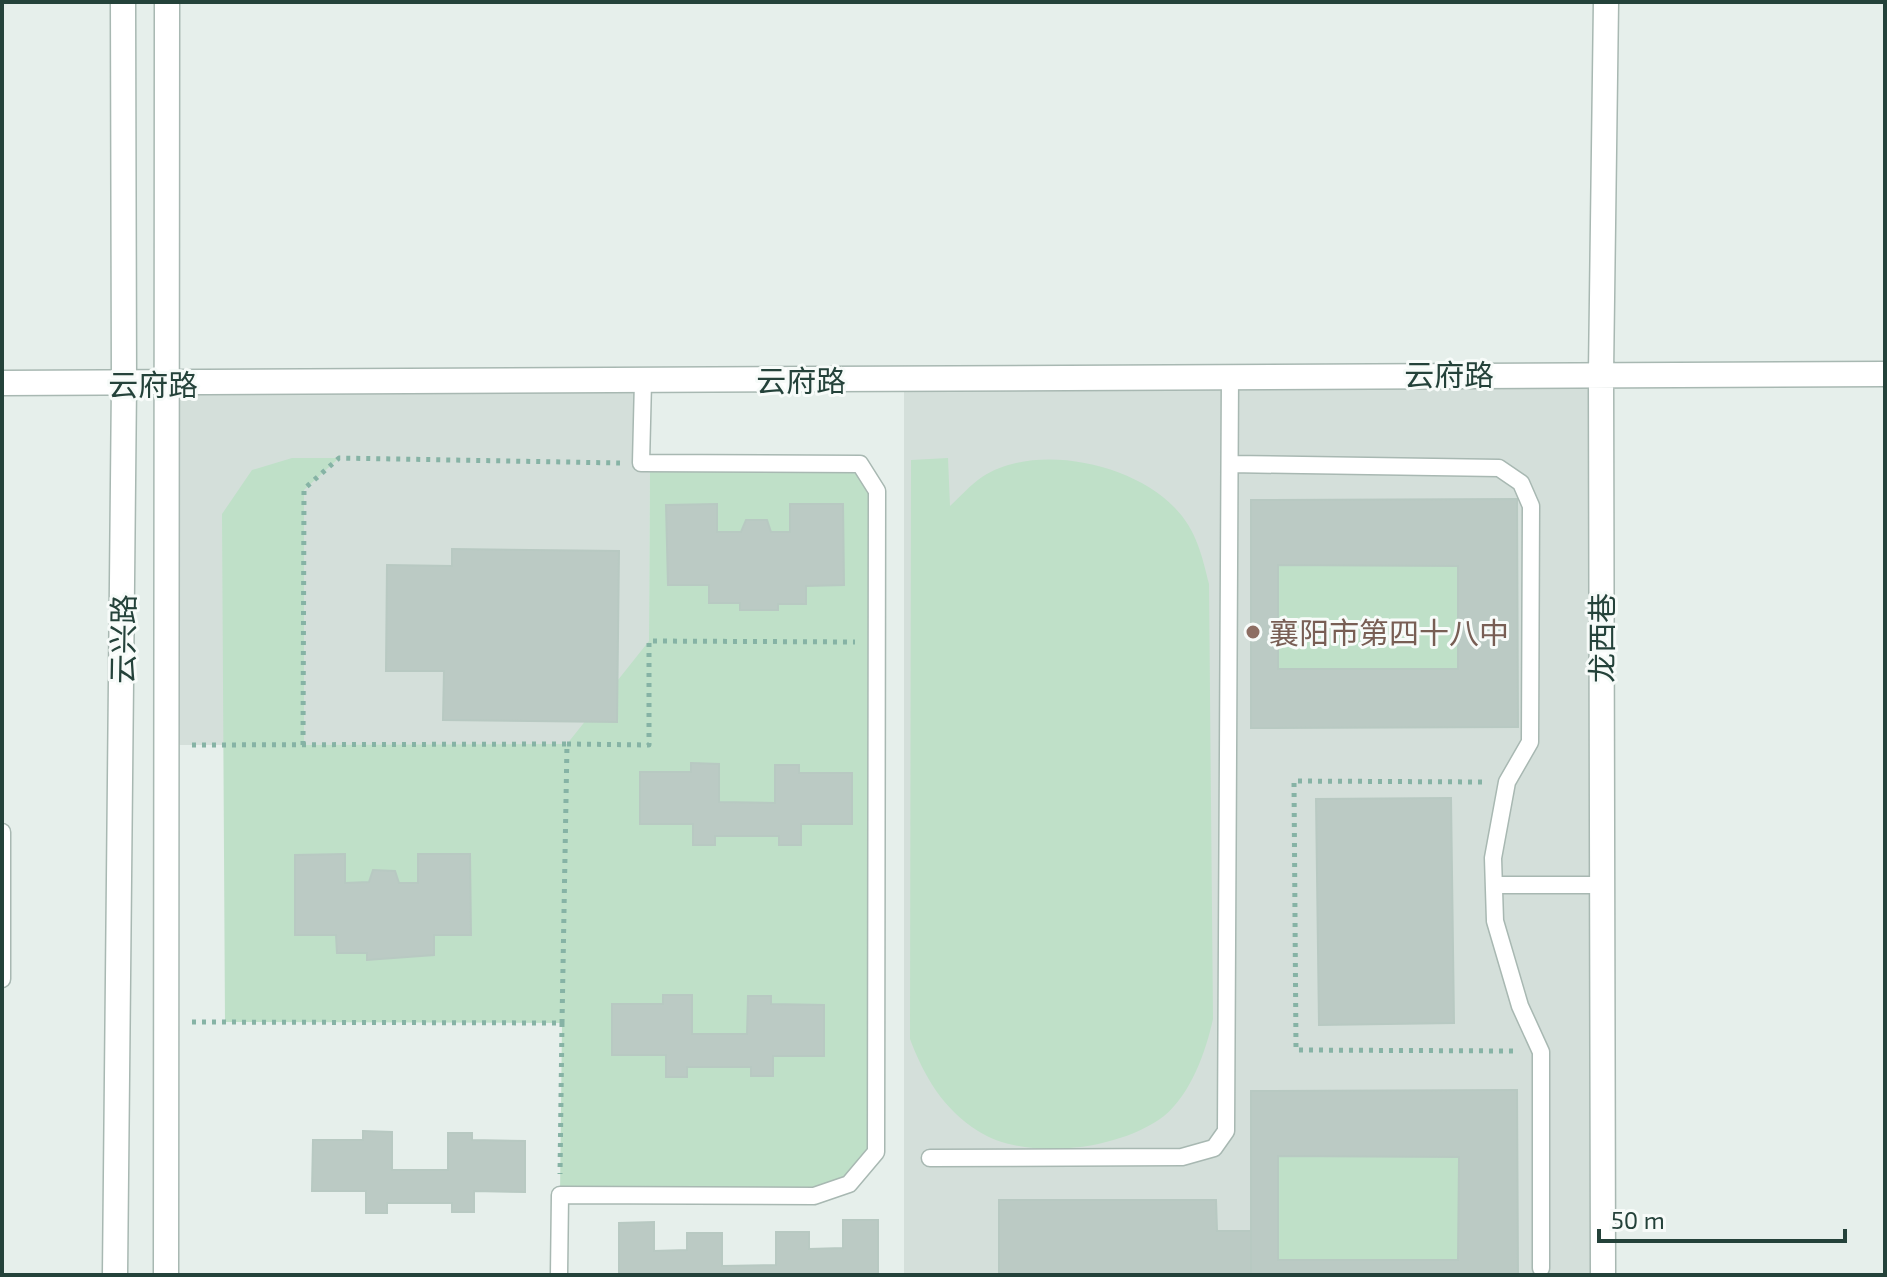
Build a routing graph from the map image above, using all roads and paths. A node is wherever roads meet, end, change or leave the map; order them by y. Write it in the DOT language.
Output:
graph roads {
  1 [pos="123,2"];
  2 [pos="167,2"];
  3 [pos="1606,2"];
  4 [pos="1601,373"];
  5 [pos="1885,374"];
  6 [pos="1230,376"];
  7 [pos="643,381"];
  8 [pos="2,383"];
  9 [pos="124,384"];
  10 [pos="169,385"];
  11 [pos="641,463"];
  12 [pos="1230,464"];
  13 [pos="877,642"];
  14 [pos="567,744"];
  15 [pos="167,745"];
  16 [pos="303,745"];
  17 [pos="1507,782"];
  18 [pos="2,832"];
  19 [pos="1494,885"];
  20 [pos="1602,885"];
  21 [pos="2,979"];
  22 [pos="167,1022"];
  23 [pos="562,1023"];
  24 [pos="1541,1052"];
  25 [pos="930,1158"];
  26 [pos="560,1195"];
  27 [pos="1541,1268"];
  28 [pos="115,1275"];
  29 [pos="166,1275"];
  30 [pos="559,1275"];
  31 [pos="1603,1275"];
  1 -- 9 [label="street, 云兴路"];
  2 -- 10 [label="street, 云兴路"];
  3 -- 4 [label="street, 龙西巷"];
  4 -- 5 [label="street, 云府路"];
  4 -- 6 [label="street, 云府路"];
  4 -- 20 [label="street, 龙西巷"];
  6 -- 7 [label="street, 云府路"];
  6 -- 12 [label="lane"];
  7 -- 10 [label="street, 云府路"];
  7 -- 11 [label="lane"];
  8 -- 9 [label="street, 云府路"];
  9 -- 10 [label="street, 云府路"];
  9 -- 28 [label="street, 云兴路"];
  10 -- 15 [label="street, 云兴路"];
  11 -- 13 [label="lane"];
  11 -- 16 [label="path"];
  12 -- 17 [label="lane"];
  12 -- 25 [label="lane"];
  13 -- 14 [label="path"];
  13 -- 26 [label="lane"];
  14 -- 16 [label="path"];
  14 -- 23 [label="path"];
  15 -- 16 [label="path"];
  15 -- 22 [label="street, 云兴路"];
  17 -- 19 [label="lane"];
  17 -- 24 [label="path"];
  18 -- 21 [label="lane"];
  19 -- 20 [label="lane"];
  19 -- 24 [label="lane"];
  20 -- 31 [label="street, 龙西巷"];
  22 -- 23 [label="path"];
  22 -- 29 [label="street, 云兴路"];
  23 -- 26 [label="path"];
  24 -- 27 [label="lane"];
  26 -- 30 [label="lane"];
}
